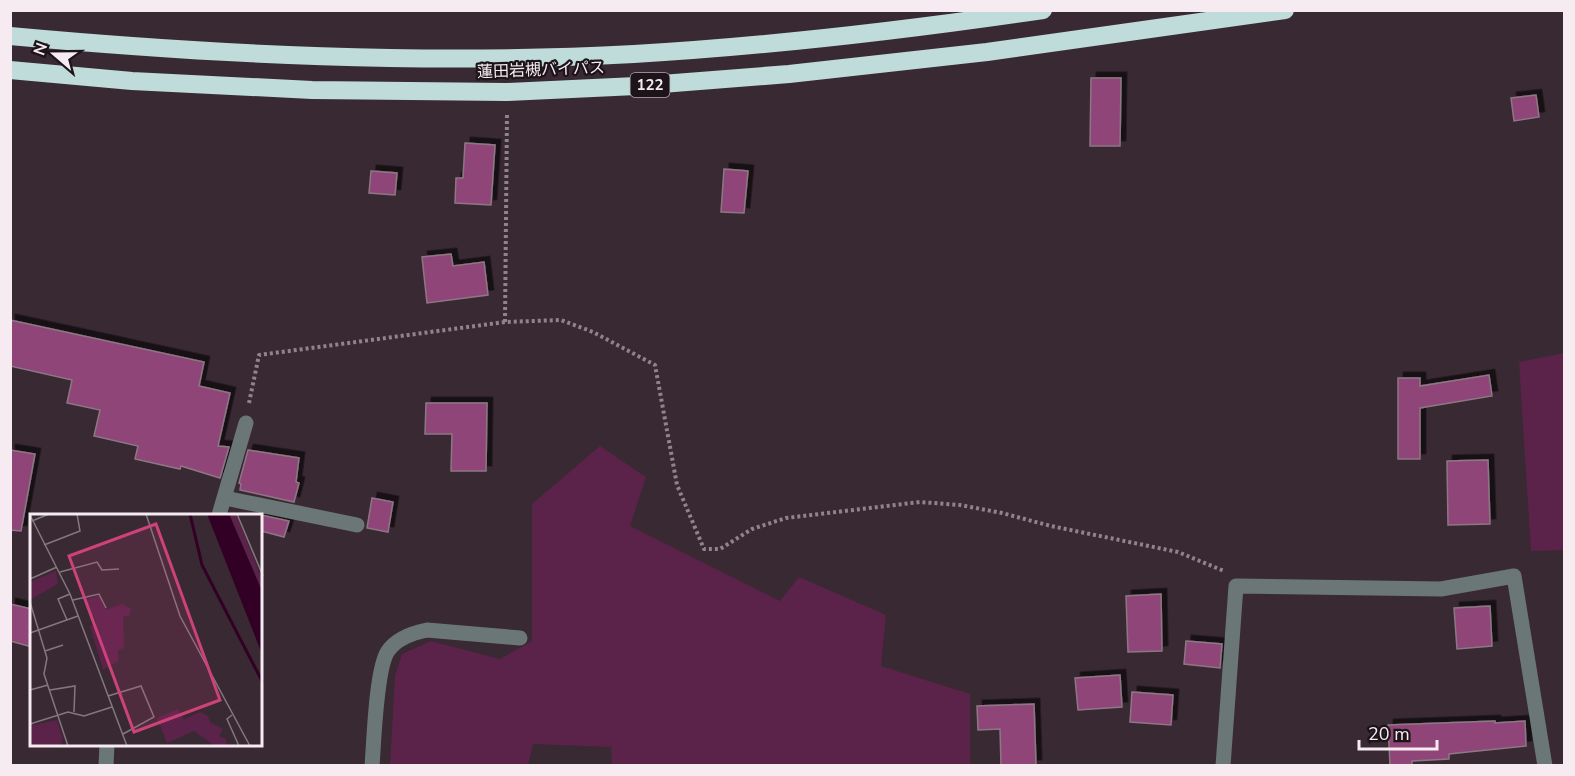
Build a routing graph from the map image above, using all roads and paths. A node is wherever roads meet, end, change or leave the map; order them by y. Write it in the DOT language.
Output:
graph roads {
  1 [pos="1043,10"];
  2 [pos="1285,10"];
  3 [pos="10,36"];
  4 [pos="10,70"];
  5 [pos="507,92"];
  6 [pos="505,322"];
  7 [pos="246,423"];
  8 [pos="225,498"];
  9 [pos="219,514"];
  10 [pos="357,525"];
  11 [pos="1236,585"];
  12 [pos="520,638"];
  13 [pos="107,746"];
  14 [pos="106,765"];
  15 [pos="372,765"];
  16 [pos="1222,765"];
  17 [pos="1545,765"];
  1 -- 3 [label="highway, 蓮田岩槻バイパス / 122"];
  2 -- 5 [label="highway, 蓮田岩槻バイパス / 122"];
  4 -- 5 [label="highway, 蓮田岩槻バイパス / 122"];
  5 -- 6 [label="path"];
  6 -- 7 [label="path"];
  6 -- 11 [label="path"];
  7 -- 8 [label="street"];
  8 -- 9 [label="street"];
  8 -- 10 [label="street"];
  11 -- 16 [label="street"];
  11 -- 17 [label="street"];
  12 -- 15 [label="street"];
  13 -- 14 [label="street"];
}
